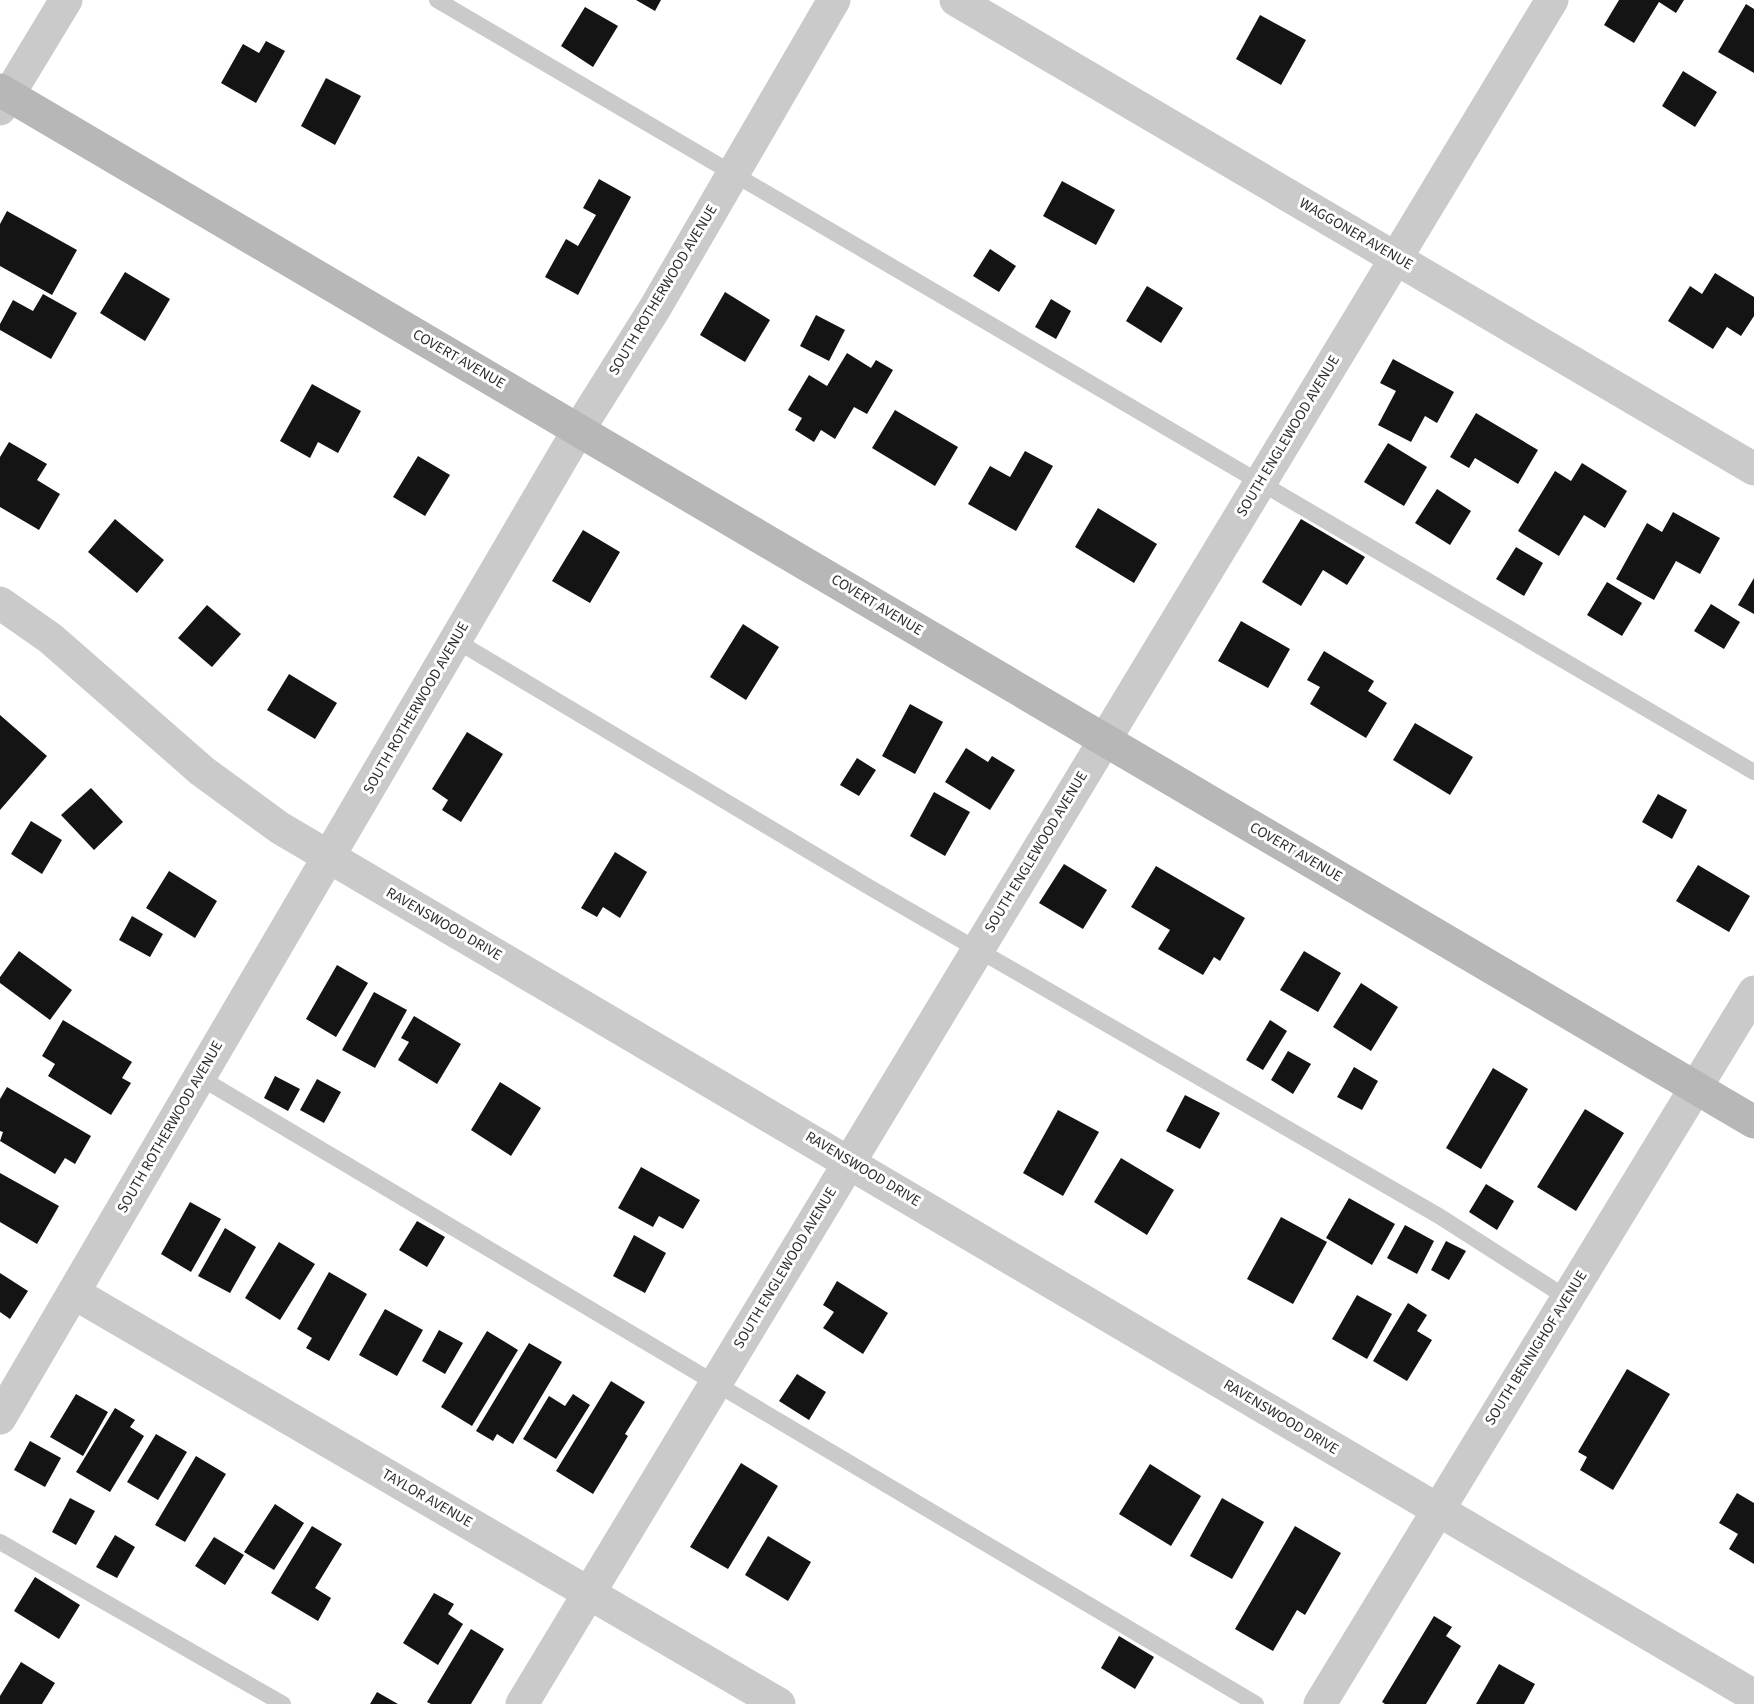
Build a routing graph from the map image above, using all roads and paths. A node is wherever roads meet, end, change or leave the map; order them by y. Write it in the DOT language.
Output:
graph roads {
  1 [pos="66,0"];
  2 [pos="437,0"];
  3 [pos="834,0"];
  4 [pos="956,0"];
  5 [pos="1552,0"];
  6 [pos="3,98"];
  7 [pos="734,173"];
  8 [pos="1396,258"];
  9 [pos="579,429"];
  10 [pos="1754,469"];
  11 [pos="1260,482"];
  12 [pos="0,603"];
  13 [pos="455,640"];
  14 [pos="1105,739"];
  15 [pos="1754,772"];
  16 [pos="329,857"];
  17 [pos="977,950"];
  18 [pos="1754,992"];
  19 [pos="199,1077"];
  20 [pos="1698,1088"];
  21 [pos="1754,1122"];
  22 [pos="849,1161"];
  23 [pos="74,1293"];
  24 [pos="1567,1298"];
  25 [pos="716,1384"];
  26 [pos="0,1418"];
  27 [pos="1437,1510"];
  28 [pos="0,1542"];
  29 [pos="590,1592"];
  30 [pos="1754,1696"];
  31 [pos="283,1704"];
  32 [pos="522,1704"];
  33 [pos="778,1704"];
  34 [pos="1256,1704"];
  35 [pos="1320,1704"];
  1 -- 6 [label="street"];
  2 -- 7 [label="lane"];
  3 -- 7 [label="street, SOUTH ROTHERWOOD AVENUE"];
  4 -- 8 [label="street, WAGGONER AVENUE"];
  5 -- 8 [label="street, SOUTH ENGLEWOOD AVENUE"];
  6 -- 9 [label="main road, COVERT AVENUE"];
  7 -- 9 [label="street, SOUTH ROTHERWOOD AVENUE"];
  7 -- 11 [label="lane"];
  8 -- 10 [label="street, WAGGONER AVENUE"];
  8 -- 11 [label="street, SOUTH ENGLEWOOD AVENUE"];
  9 -- 13 [label="street, SOUTH ROTHERWOOD AVENUE"];
  9 -- 14 [label="main road, COVERT AVENUE"];
  11 -- 14 [label="street, SOUTH ENGLEWOOD AVENUE"];
  11 -- 15 [label="lane"];
  12 -- 16 [label="street, RAVENSWOOD DRIVE"];
  13 -- 16 [label="street, SOUTH ROTHERWOOD AVENUE"];
  13 -- 17 [label="lane"];
  14 -- 17 [label="street, SOUTH ENGLEWOOD AVENUE"];
  14 -- 20 [label="main road, COVERT AVENUE"];
  16 -- 19 [label="street, SOUTH ROTHERWOOD AVENUE"];
  16 -- 22 [label="street, RAVENSWOOD DRIVE"];
  17 -- 22 [label="street, SOUTH ENGLEWOOD AVENUE"];
  17 -- 24 [label="lane"];
  18 -- 20 [label="street, SOUTH BENNIGHOF AVENUE"];
  19 -- 23 [label="street, SOUTH ROTHERWOOD AVENUE"];
  19 -- 25 [label="lane"];
  20 -- 21 [label="main road, COVERT AVENUE"];
  20 -- 24 [label="street, SOUTH BENNIGHOF AVENUE"];
  22 -- 25 [label="street, SOUTH ENGLEWOOD AVENUE"];
  22 -- 27 [label="street, RAVENSWOOD DRIVE"];
  23 -- 26 [label="street, SOUTH ROTHERWOOD AVENUE"];
  23 -- 29 [label="street, TAYLOR AVENUE"];
  24 -- 27 [label="street, SOUTH BENNIGHOF AVENUE"];
  25 -- 29 [label="street, SOUTH ENGLEWOOD AVENUE"];
  25 -- 34 [label="lane"];
  27 -- 30 [label="street, RAVENSWOOD DRIVE"];
  27 -- 35 [label="street, SOUTH BENNIGHOF AVENUE"];
  28 -- 31 [label="lane"];
  29 -- 32 [label="street, SOUTH ENGLEWOOD AVENUE"];
  29 -- 33 [label="street, TAYLOR AVENUE"];
}
